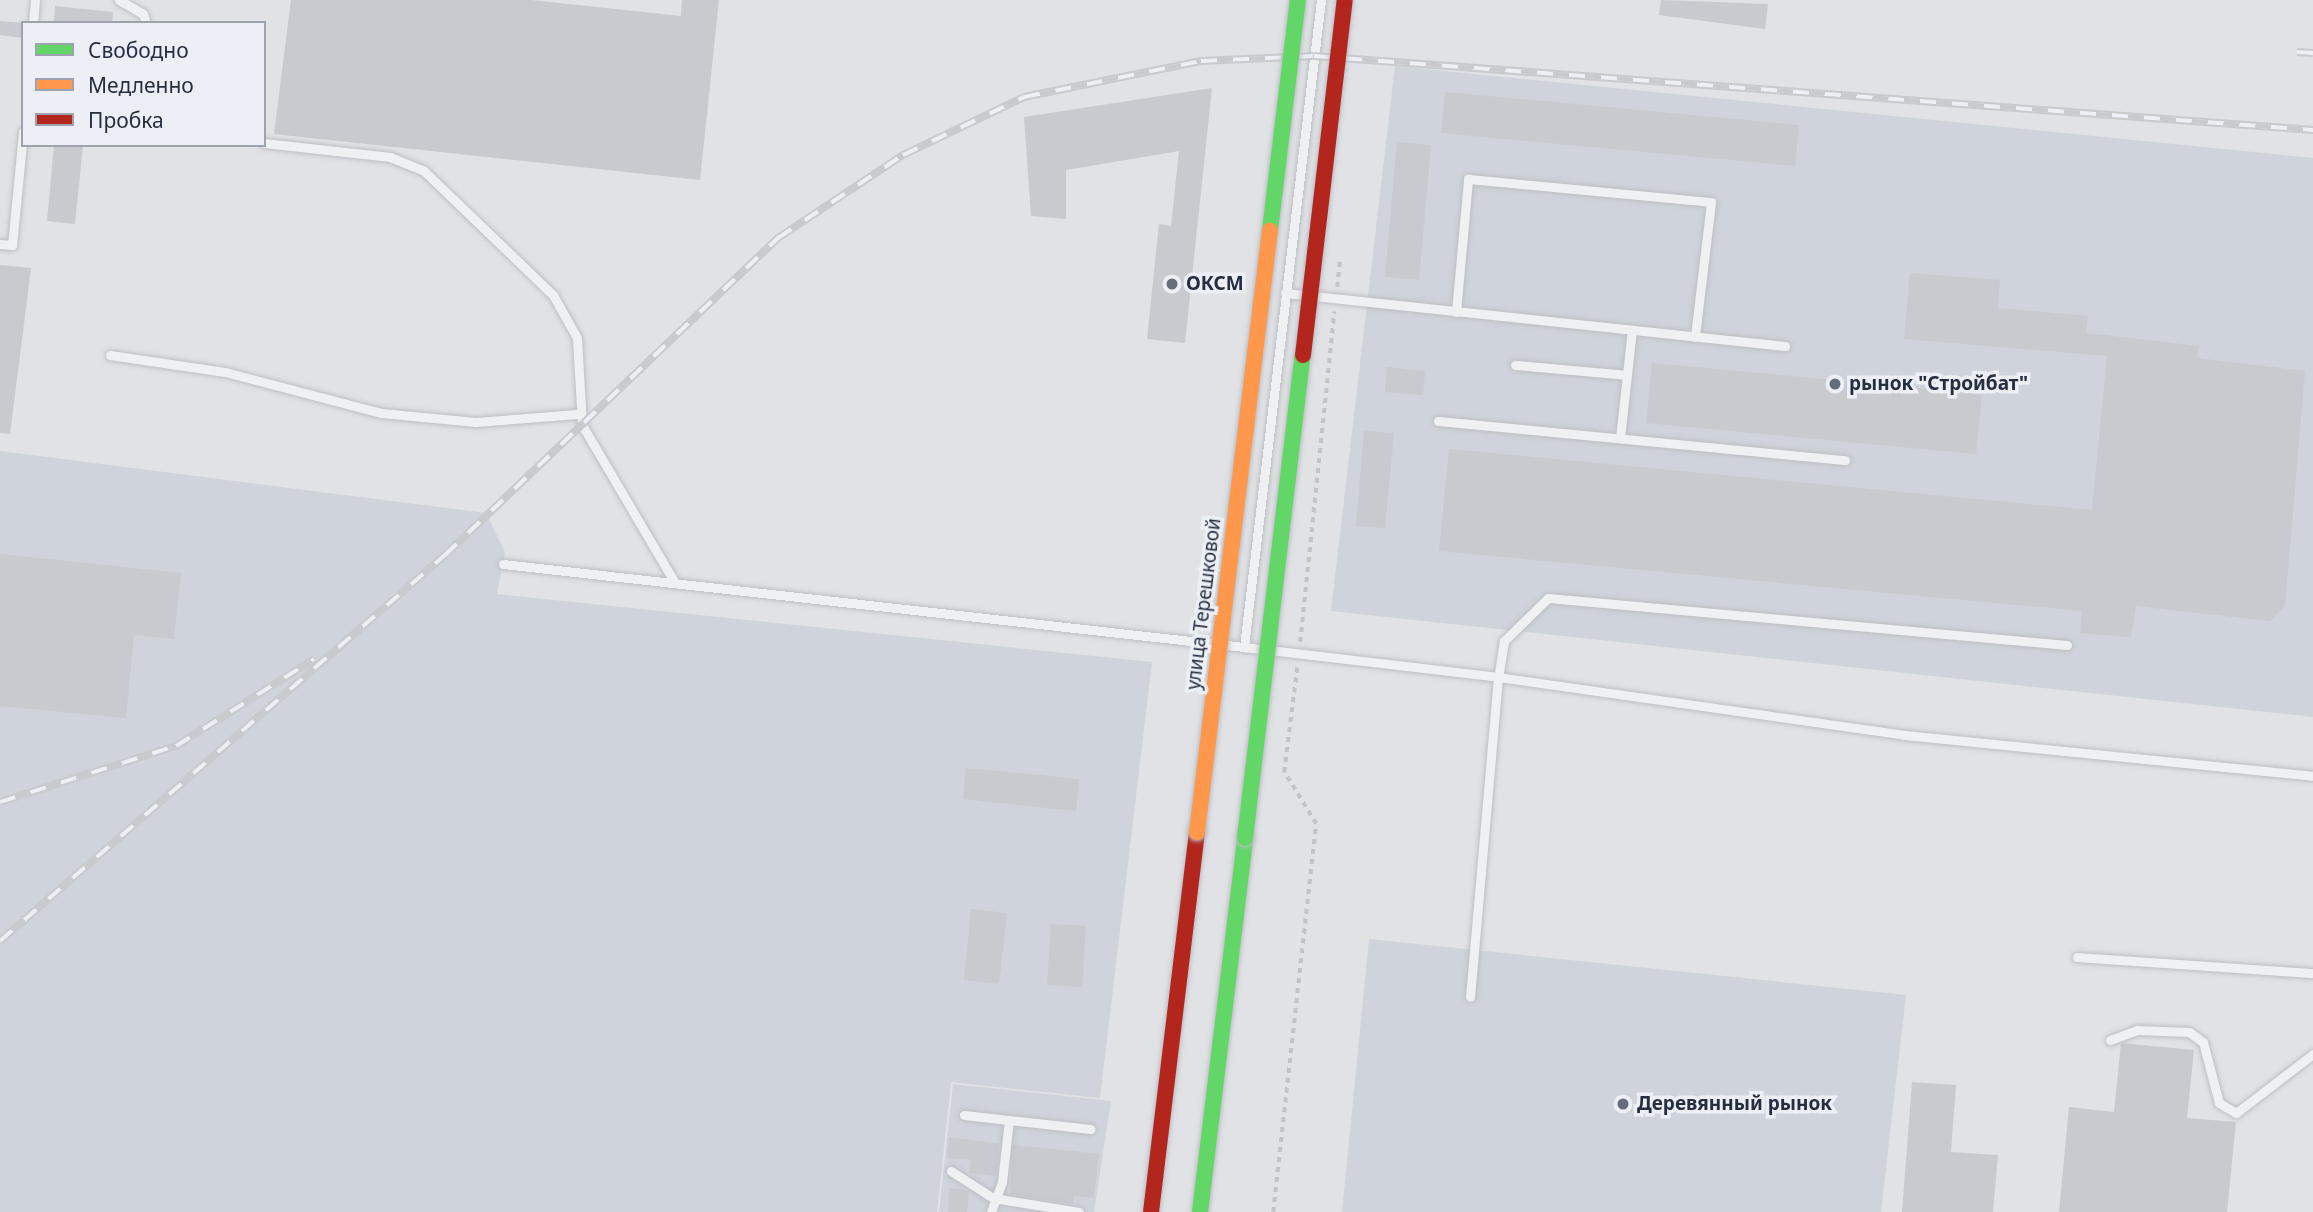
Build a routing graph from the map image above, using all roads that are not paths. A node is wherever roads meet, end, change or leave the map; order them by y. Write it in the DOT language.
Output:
graph roads {
  1 [pos="35,0"];
  2 [pos="119,0"];
  3 [pos="1298,0"];
  4 [pos="1321,0"];
  5 [pos="1345,0"];
  6 [pos="33,21"];
  7 [pos="145,21"];
  8 [pos="266,143"];
  9 [pos="22,147"];
  10 [pos="0,244"];
  11 [pos="1285,293"];
  12 [pos="1457,312"];
  13 [pos="1632,330"];
  14 [pos="1695,337"];
  15 [pos="1785,346"];
  16 [pos="110,355"];
  17 [pos="1515,365"];
  18 [pos="1627,375"];
  19 [pos="577,414"];
  20 [pos="1438,421"];
  21 [pos="1620,439"];
  22 [pos="1845,460"];
  23 [pos="503,564"];
  24 [pos="675,583"];
  25 [pos="2067,645"];
  26 [pos="1244,648"];
  27 [pos="1498,677"];
  28 [pos="2313,776"];
  29 [pos="2077,957"];
  30 [pos="2313,973"];
  31 [pos="1470,997"];
  32 [pos="2110,1040"];
  33 [pos="2313,1054"];
  34 [pos="964,1115"];
  35 [pos="1009,1120"];
  36 [pos="1091,1129"];
  37 [pos="951,1171"];
  38 [pos="993,1198"];
  39 [pos="991,1212"];
  40 [pos="1079,1212"];
  41 [pos="1151,1212"];
  42 [pos="1200,1212"];
  1 -- 6 [label="lane"];
  2 -- 7 [label="lane"];
  3 -- 41 [label="main road, улица Терешковой, bridge"];
  4 -- 11 [label="lane"];
  5 -- 42 [label="main road, bridge"];
  8 -- 19 [label="lane"];
  9 -- 10 [label="lane"];
  11 -- 12 [label="lane"];
  11 -- 26 [label="lane"];
  12 -- 13 [label="lane"];
  12 -- 14 [label="lane"];
  13 -- 14 [label="lane"];
  13 -- 18 [label="lane"];
  14 -- 15 [label="lane"];
  16 -- 19 [label="lane"];
  17 -- 18 [label="lane"];
  18 -- 21 [label="lane"];
  19 -- 24 [label="lane"];
  20 -- 21 [label="lane"];
  21 -- 22 [label="lane"];
  23 -- 24 [label="lane"];
  24 -- 26 [label="lane"];
  25 -- 27 [label="lane"];
  26 -- 27 [label="lane"];
  27 -- 28 [label="lane"];
  27 -- 31 [label="lane"];
  29 -- 30 [label="lane"];
  32 -- 33 [label="lane"];
  34 -- 35 [label="lane"];
  35 -- 36 [label="lane"];
  35 -- 38 [label="lane"];
  37 -- 38 [label="lane"];
  38 -- 39 [label="lane"];
  38 -- 40 [label="lane"];
}
